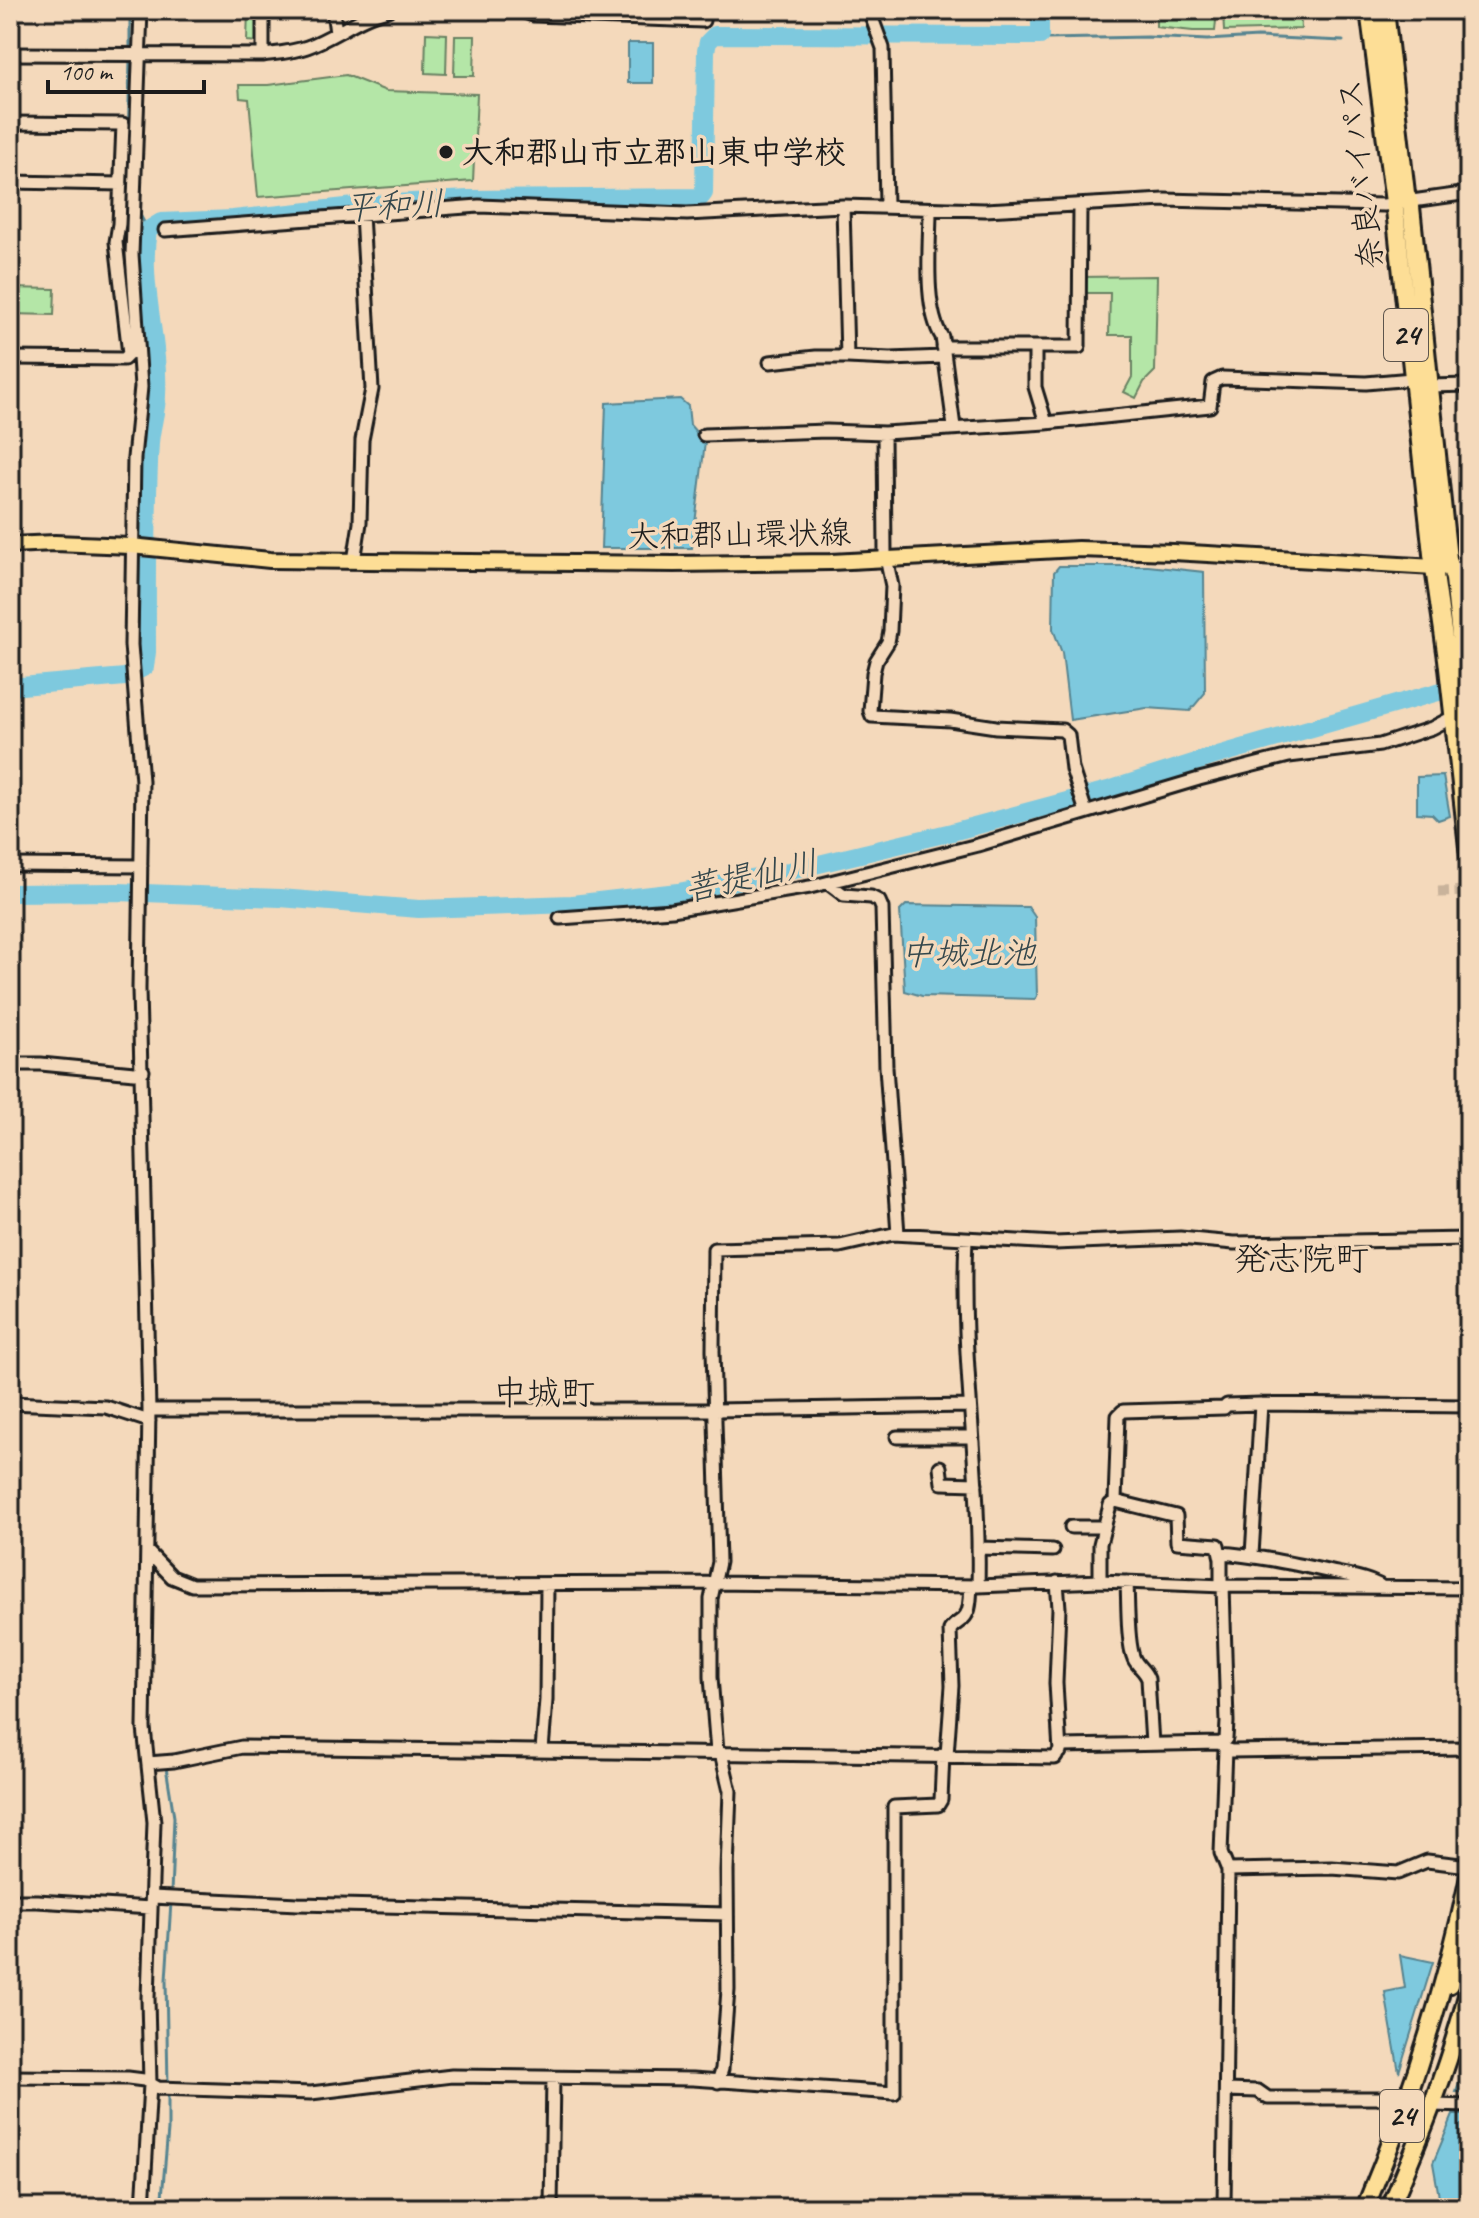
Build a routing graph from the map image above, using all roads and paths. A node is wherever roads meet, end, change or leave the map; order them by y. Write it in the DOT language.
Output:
graph roads {
  1 [pos="141,10"];
  2 [pos="263,10"];
  3 [pos="333,10"];
  4 [pos="388,10"];
  5 [pos="519,10"];
  6 [pos="703,10"];
  7 [pos="869,10"];
  8 [pos="1369,10"];
  9 [pos="1385,10"];
  10 [pos="601,13"];
  11 [pos="654,14"];
  12 [pos="336,33"];
  13 [pos="10,54"];
  14 [pos="139,55"];
  15 [pos="263,55"];
  16 [pos="10,123"];
  17 [pos="10,182"];
  18 [pos="121,184"];
  19 [pos="1469,193"];
  20 [pos="1400,202"];
  21 [pos="1080,205"];
  22 [pos="843,206"];
  23 [pos="886,206"];
  24 [pos="930,209"];
  25 [pos="362,214"];
  26 [pos="165,230"];
  27 [pos="1035,347"];
  28 [pos="943,352"];
  29 [pos="847,357"];
  30 [pos="10,358"];
  31 [pos="770,362"];
  32 [pos="1412,379"];
  33 [pos="1469,385"];
  34 [pos="1429,386"];
  35 [pos="1046,423"];
  36 [pos="954,427"];
  37 [pos="884,433"];
  38 [pos="704,435"];
  39 [pos="10,545"];
  40 [pos="144,548"];
  41 [pos="886,559"];
  42 [pos="354,561"];
  43 [pos="1443,569"];
  44 [pos="1469,569"];
  45 [pos="1463,711"];
  46 [pos="1086,810"];
  47 [pos="1469,856"];
  48 [pos="10,865"];
  49 [pos="141,868"];
  50 [pos="828,883"];
  51 [pos="560,918"];
  52 [pos="10,1064"];
  53 [pos="143,1071"];
  54 [pos="898,1234"];
  55 [pos="966,1239"];
  56 [pos="1469,1239"];
  57 [pos="10,1403"];
  58 [pos="1261,1404"];
  59 [pos="970,1406"];
  60 [pos="1469,1406"];
  61 [pos="715,1410"];
  62 [pos="149,1415"];
  63 [pos="897,1437"];
  64 [pos="971,1437"];
  65 [pos="940,1467"];
  66 [pos="976,1484"];
  67 [pos="1115,1501"];
  68 [pos="1071,1527"];
  69 [pos="1104,1527"];
  70 [pos="978,1548"];
  71 [pos="1053,1550"];
  72 [pos="149,1553"];
  73 [pos="1220,1553"];
  74 [pos="1252,1555"];
  75 [pos="1100,1581"];
  76 [pos="1057,1582"];
  77 [pos="1127,1582"];
  78 [pos="714,1583"];
  79 [pos="547,1584"];
  80 [pos="975,1586"];
  81 [pos="1222,1586"];
  82 [pos="1382,1587"];
  83 [pos="1469,1588"];
  84 [pos="1152,1744"];
  85 [pos="1223,1746"];
  86 [pos="1469,1748"];
  87 [pos="542,1750"];
  88 [pos="719,1752"];
  89 [pos="1060,1752"];
  90 [pos="945,1754"];
  91 [pos="148,1763"];
  92 [pos="1469,1866"];
  93 [pos="1228,1870"];
  94 [pos="1469,1877"];
  95 [pos="10,1901"];
  96 [pos="152,1903"];
  97 [pos="727,1914"];
  98 [pos="1469,1936"];
  99 [pos="1469,1988"];
  100 [pos="1469,2014"];
  101 [pos="1433,2022"];
  102 [pos="1458,2029"];
  103 [pos="10,2077"];
  104 [pos="553,2077"];
  105 [pos="718,2082"];
  106 [pos="150,2084"];
  107 [pos="1226,2090"];
  108 [pos="1390,2098"];
  109 [pos="1452,2100"];
  110 [pos="1469,2103"];
  111 [pos="1433,2105"];
  112 [pos="143,2208"];
  113 [pos="551,2208"];
  114 [pos="1224,2208"];
  115 [pos="1365,2208"];
  116 [pos="1390,2208"];
  1 -- 14 [label="street"];
  2 -- 15 [label="street"];
  3 -- 12 [label="street"];
  4 -- 12 [label="street"];
  5 -- 10 [label="street"];
  6 -- 11 [label="street"];
  7 -- 23 [label="street"];
  8 -- 20 [label="highway, 奈良バイパス / 24"];
  9 -- 20 [label="highway, 奈良バイパス / 24"];
  10 -- 11 [label="street"];
  12 -- 15 [label="street"];
  13 -- 14 [label="street"];
  14 -- 15 [label="street"];
  14 -- 40 [label="street"];
  16 -- 18 [label="street"];
  17 -- 18 [label="street"];
  18 -- 30 [label="street"];
  19 -- 20 [label="street"];
  20 -- 21 [label="street"];
  20 -- 32 [label="highway, 奈良バイパス / 24"];
  20 -- 34 [label="highway, 奈良バイパス / 24"];
  21 -- 24 [label="street"];
  21 -- 27 [label="street"];
  22 -- 23 [label="street"];
  22 -- 25 [label="street"];
  22 -- 29 [label="street"];
  23 -- 24 [label="street"];
  24 -- 28 [label="street"];
  25 -- 26 [label="street"];
  25 -- 42 [label="street"];
  27 -- 28 [label="street"];
  27 -- 35 [label="street"];
  28 -- 29 [label="street"];
  28 -- 36 [label="street"];
  29 -- 31 [label="street"];
  32 -- 35 [label="street"];
  32 -- 43 [label="highway, 奈良バイパス / 24"];
  33 -- 34 [label="street"];
  34 -- 43 [label="highway, 奈良バイパス / 24"];
  35 -- 36 [label="street"];
  36 -- 37 [label="street"];
  37 -- 38 [label="street"];
  37 -- 41 [label="street"];
  39 -- 40 [label="main road, 大和郡山環状線"];
  40 -- 42 [label="main road, 大和郡山環状線"];
  40 -- 49 [label="street"];
  41 -- 42 [label="main road, 大和郡山環状線"];
  41 -- 43 [label="main road, 大和郡山環状線"];
  41 -- 46 [label="street"];
  43 -- 44 [label="main road, 大和郡山環状線"];
  43 -- 45 [label="highway, 奈良バイパス / 24"];
  45 -- 46 [label="street"];
  45 -- 47 [label="highway, 奈良バイパス / 24"];
  46 -- 50 [label="street"];
  48 -- 49 [label="street"];
  49 -- 53 [label="street"];
  50 -- 51 [label="street"];
  50 -- 54 [label="street"];
  52 -- 53 [label="street"];
  53 -- 62 [label="street"];
  54 -- 55 [label="street"];
  54 -- 61 [label="street"];
  55 -- 56 [label="street"];
  55 -- 59 [label="street"];
  57 -- 62 [label="street"];
  58 -- 60 [label="street"];
  58 -- 67 [label="street"];
  58 -- 74 [label="street"];
  59 -- 61 [label="street"];
  59 -- 64 [label="street"];
  61 -- 62 [label="street"];
  61 -- 78 [label="street"];
  62 -- 72 [label="street"];
  63 -- 64 [label="street"];
  64 -- 66 [label="street"];
  65 -- 66 [label="street"];
  66 -- 70 [label="street"];
  67 -- 69 [label="street"];
  67 -- 73 [label="street"];
  68 -- 69 [label="street"];
  69 -- 75 [label="street"];
  70 -- 71 [label="street"];
  70 -- 80 [label="street"];
  72 -- 79 [label="street"];
  72 -- 91 [label="street"];
  73 -- 74 [label="street"];
  73 -- 81 [label="street"];
  74 -- 82 [label="street"];
  75 -- 76 [label="street"];
  75 -- 77 [label="street"];
  76 -- 80 [label="street"];
  76 -- 89 [label="street"];
  77 -- 81 [label="street"];
  77 -- 84 [label="street"];
  78 -- 79 [label="street"];
  78 -- 80 [label="street"];
  78 -- 88 [label="street"];
  79 -- 87 [label="street"];
  80 -- 90 [label="street"];
  81 -- 82 [label="street"];
  81 -- 85 [label="street"];
  82 -- 83 [label="street"];
  84 -- 85 [label="street"];
  84 -- 89 [label="street"];
  85 -- 86 [label="street"];
  85 -- 93 [label="street"];
  87 -- 88 [label="street"];
  87 -- 91 [label="street"];
  88 -- 90 [label="street"];
  88 -- 97 [label="street"];
  89 -- 90 [label="street"];
  90 -- 105 [label="street"];
  91 -- 96 [label="street"];
  92 -- 93 [label="street"];
  93 -- 107 [label="street"];
  94 -- 101 [label="highway, 24"];
  95 -- 96 [label="street"];
  96 -- 97 [label="street"];
  96 -- 106 [label="street"];
  97 -- 105 [label="street"];
  98 -- 101 [label="main road"];
  99 -- 102 [label="highway, 24"];
  100 -- 102 [label="main road"];
  101 -- 115 [label="highway, 24"];
  102 -- 111 [label="highway, 24"];
  103 -- 106 [label="street"];
  104 -- 105 [label="street"];
  104 -- 106 [label="street"];
  104 -- 113 [label="street"];
  106 -- 112 [label="street"];
  107 -- 108 [label="street"];
  107 -- 114 [label="street"];
  109 -- 110 [label="street"];
  110 -- 111 [label="street"];
  111 -- 116 [label="highway, 24"];
}
